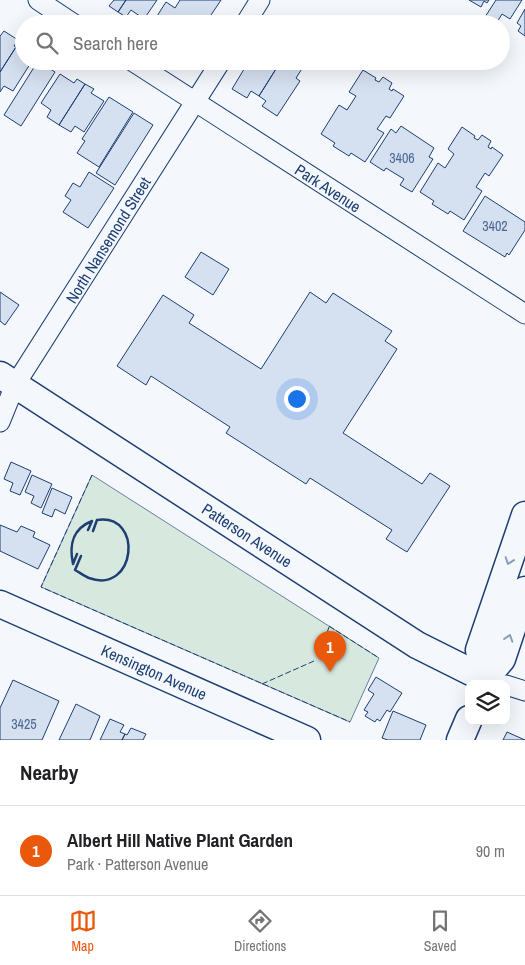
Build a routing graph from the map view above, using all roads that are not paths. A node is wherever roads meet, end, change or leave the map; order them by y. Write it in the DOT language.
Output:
graph roads {
  1 [pos="38,0"];
  2 [pos="260,0"];
  3 [pos="60,15"];
  4 [pos="251,15"];
  5 [pos="146,70"];
  6 [pos="215,70"];
  7 [pos="195,102"];
  8 [pos="525,314"];
  9 [pos="8,380"];
  10 [pos="0,422"];
  11 [pos="525,515"];
  12 [pos="525,590"];
  13 [pos="0,604"];
  14 [pos="487,680"];
  15 [pos="492,680"];
  16 [pos="494,680"];
  17 [pos="510,687"];
  18 [pos="525,691"];
  19 [pos="466,725"];
  20 [pos="307,740"];
  21 [pos="460,740"];
  1 -- 3 [label="street"];
  2 -- 4 [label="street"];
  5 -- 7 [label="street, Park Avenue"];
  6 -- 7 [label="street, North Nansemond Street"];
  7 -- 8 [label="street, Park Avenue"];
  7 -- 9 [label="street, North Nansemond Street"];
  9 -- 10 [label="street, North Nansemond Street"];
  9 -- 14 [label="street, Patterson Avenue"];
  11 -- 15 [label="street, one-way"];
  16 -- 12 [label="street, one-way"];
  13 -- 20 [label="street, Kensington Avenue"];
  17 -- 18 [label="street, Patterson Avenue"];
  19 -- 21 [label="street"];
}
